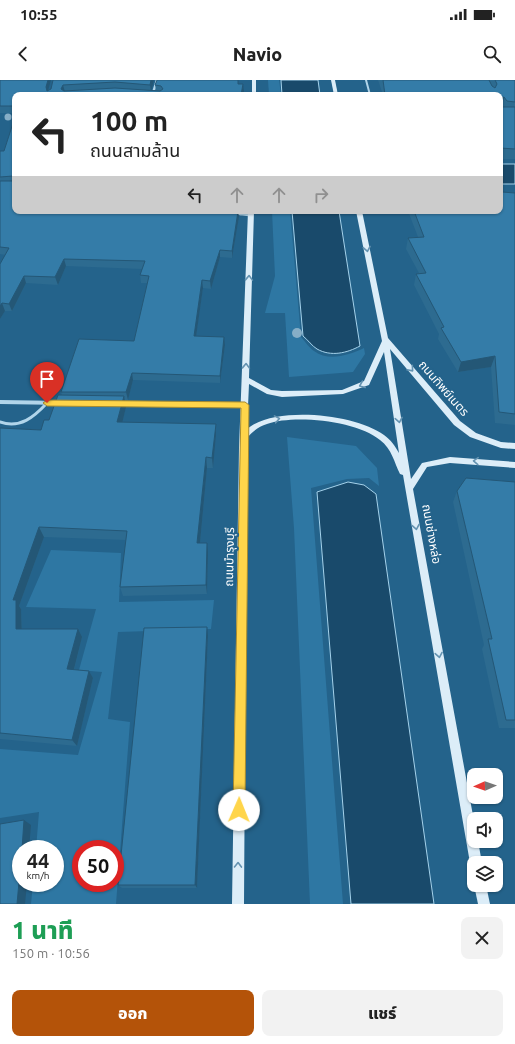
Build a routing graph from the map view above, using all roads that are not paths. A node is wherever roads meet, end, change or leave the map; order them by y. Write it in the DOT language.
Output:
graph roads {
  1 [pos="157,80"];
  2 [pos="254,80"];
  3 [pos="333,80"];
  4 [pos="366,80"];
  5 [pos="153,92"];
  6 [pos="254,92"];
  7 [pos="335,92"];
  8 [pos="369,92"];
  9 [pos="251,214"];
  10 [pos="361,214"];
  11 [pos="385,340"];
  12 [pos="246,380"];
  13 [pos="0,402"];
  14 [pos="47,403"];
  15 [pos="69,404"];
  16 [pos="109,404"];
  17 [pos="245,405"];
  18 [pos="0,422"];
  19 [pos="244,437"];
  20 [pos="515,446"];
  21 [pos="515,465"];
  22 [pos="409,489"];
  23 [pos="475,856"];
  24 [pos="481,892"];
  25 [pos="238,904"];
  26 [pos="484,904"];
  1 -- 5 [label="street"];
  2 -- 6 [label="main road"];
  3 -- 7 [label="main road"];
  4 -- 8 [label="lane"];
  12 -- 9 [label="main road, ถนนบำรุงบุรี, one-way"];
  10 -- 11 [label="main road, ถนนช่างหล่อ, one-way"];
  11 -- 12 [label="main road, one-way"];
  11 -- 20 [label="main road, ถนนทิพย์เนตร, one-way"];
  11 -- 22 [label="main road, ถนนช่างหล่อ, one-way"];
  12 -- 17 [label="main road, ถนนบำรุงบุรี"];
  13 -- 14 [label="street"];
  14 -- 15 [label="street"];
  14 -- 18 [label="lane"];
  16 -- 17 [label="street"];
  17 -- 19 [label="main road, ถนนบำรุงบุรี"];
  19 -- 22 [label="main road, one-way"];
  25 -- 19 [label="main road, ถนนบำรุงบุรี, one-way"];
  21 -- 22 [label="main road, one-way"];
  22 -- 23 [label="main road, ถนนช่างหล่อ, one-way"];
  24 -- 26 [label="main road"];
}
